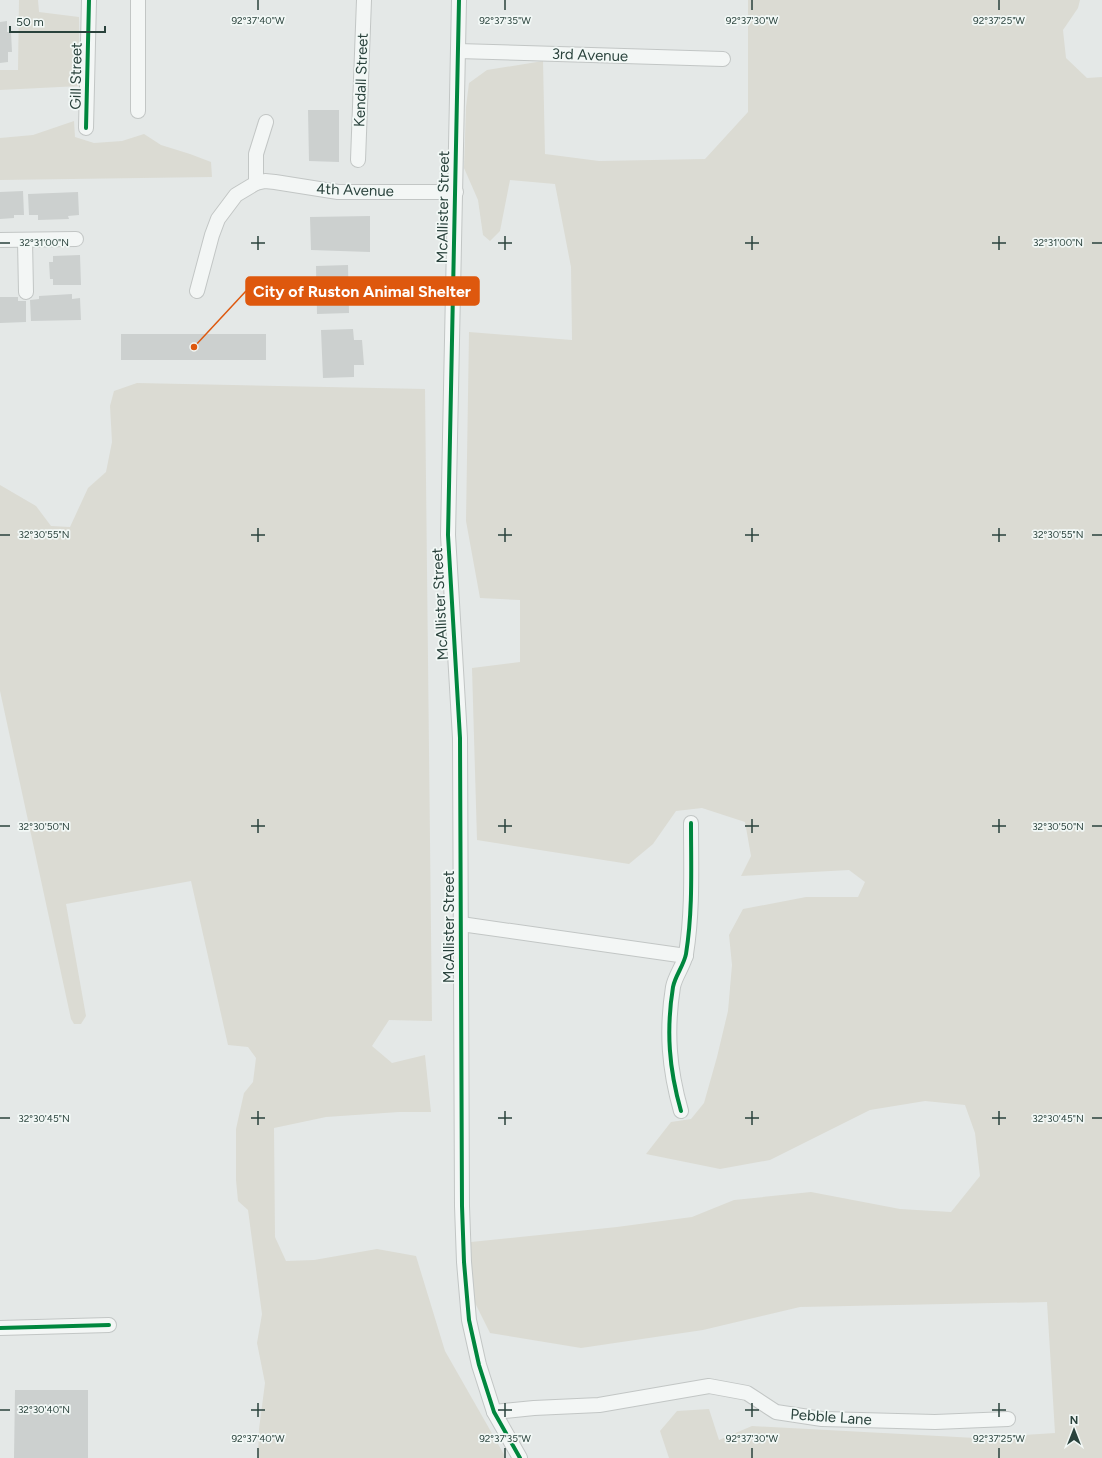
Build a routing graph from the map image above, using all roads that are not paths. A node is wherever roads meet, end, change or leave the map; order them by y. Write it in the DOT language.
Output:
graph roads {
  1 [pos="89,0"];
  2 [pos="138,0"];
  3 [pos="364,0"];
  4 [pos="459,0"];
  5 [pos="458,51"];
  6 [pos="723,59"];
  7 [pos="138,111"];
  8 [pos="266,122"];
  9 [pos="86,128"];
  10 [pos="358,160"];
  11 [pos="256,183"];
  12 [pos="456,192"];
  13 [pos="76,239"];
  14 [pos="0,240"];
  15 [pos="25,240"];
  16 [pos="197,291"];
  17 [pos="26,292"];
  18 [pos="691,823"];
  19 [pos="461,924"];
  20 [pos="686,956"];
  21 [pos="680,1111"];
  22 [pos="108,1325"];
  23 [pos="0,1328"];
  24 [pos="494,1412"];
  25 [pos="1008,1419"];
  26 [pos="520,1458"];
  1 -- 9 [label="street, Gill Street"];
  2 -- 7 [label="street"];
  3 -- 10 [label="street, Kendall Street"];
  4 -- 5 [label="street, McAllister Street"];
  5 -- 6 [label="street, 3rd Avenue"];
  5 -- 12 [label="street, McAllister Street"];
  8 -- 11 [label="street"];
  11 -- 12 [label="street, 4th Avenue"];
  11 -- 16 [label="street"];
  12 -- 19 [label="street, McAllister Street"];
  13 -- 15 [label="street"];
  14 -- 15 [label="street"];
  15 -- 17 [label="street"];
  18 -- 20 [label="street"];
  19 -- 20 [label="street"];
  19 -- 24 [label="street, McAllister Street"];
  20 -- 21 [label="street"];
  22 -- 23 [label="street"];
  24 -- 25 [label="street, Pebble Lane"];
  24 -- 26 [label="street, McAllister Street"];
}
